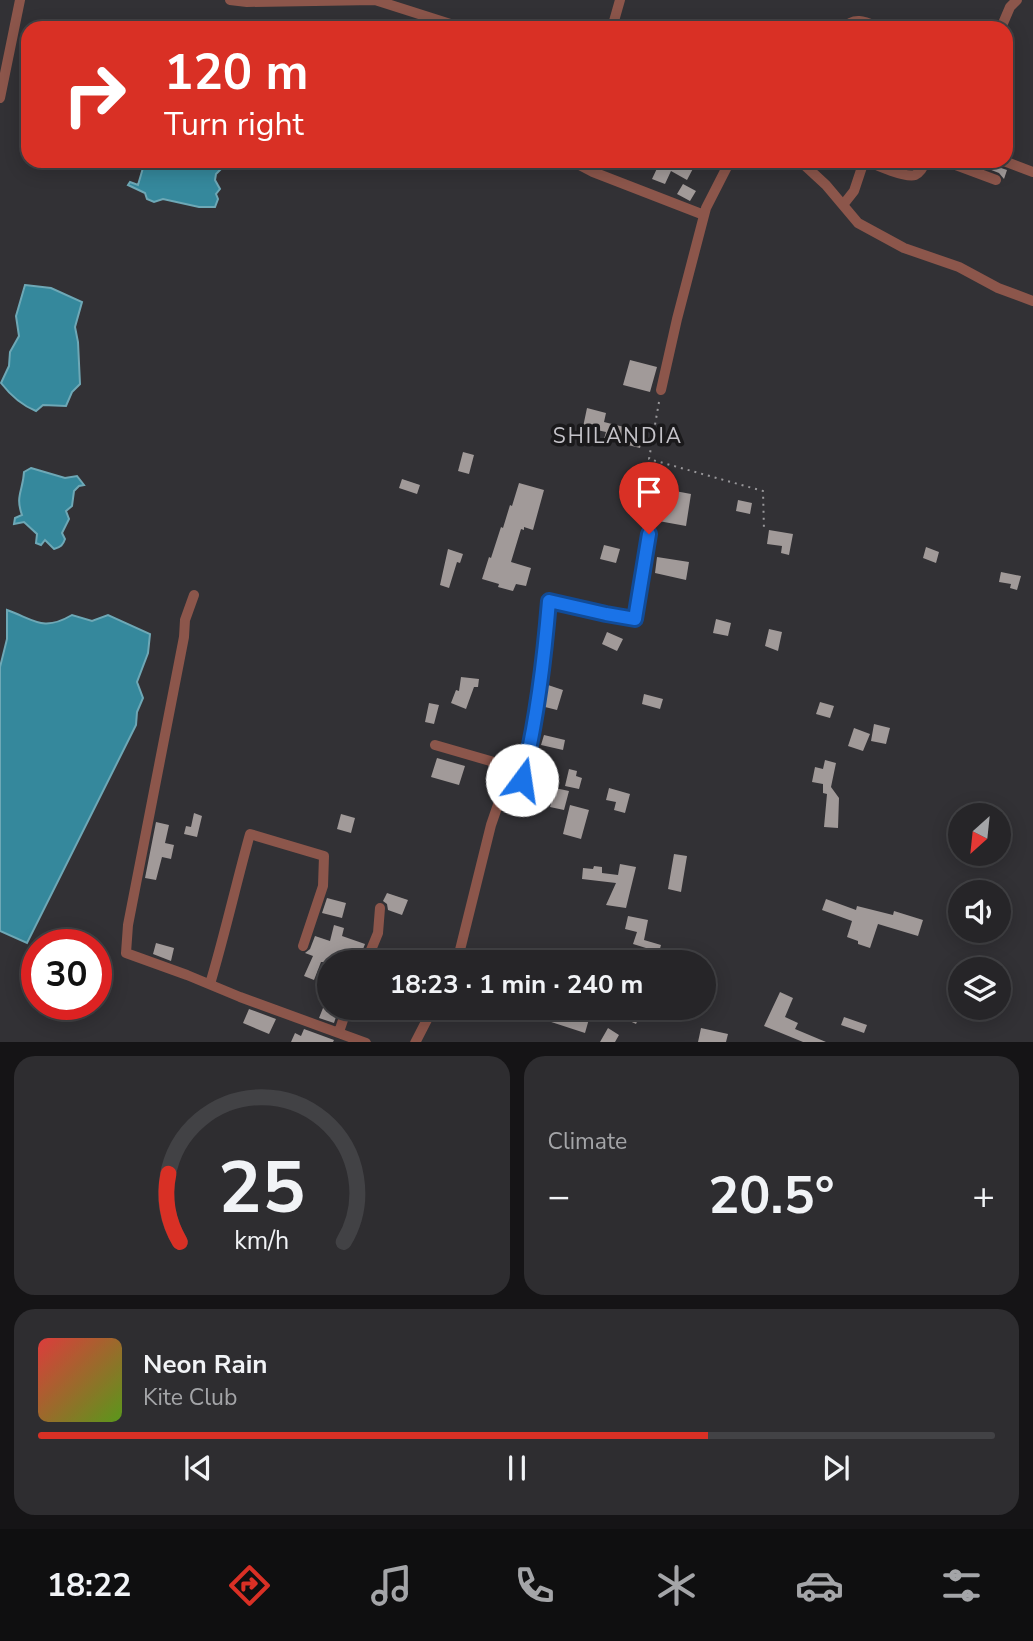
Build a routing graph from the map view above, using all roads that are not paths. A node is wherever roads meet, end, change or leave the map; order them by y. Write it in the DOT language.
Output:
graph roads {
  1 [pos="20,0"];
  2 [pos="230,0"];
  3 [pos="620,0"];
  4 [pos="1017,0"];
  5 [pos="441,21"];
  6 [pos="614,21"];
  7 [pos="1004,21"];
  8 [pos="0,98"];
  9 [pos="1013,164"];
  10 [pos="585,168"];
  11 [pos="726,168"];
  12 [pos="808,168"];
  13 [pos="863,168"];
  14 [pos="885,168"];
  15 [pos="923,168"];
  16 [pos="964,168"];
  17 [pos="1033,172"];
  18 [pos="996,180"];
  19 [pos="843,205"];
  20 [pos="704,215"];
  21 [pos="1033,301"];
  22 [pos="661,390"];
  23 [pos="649,534"];
  24 [pos="194,595"];
  25 [pos="435,745"];
  26 [pos="507,777"];
  27 [pos="380,908"];
  28 [pos="303,946"];
  29 [pos="371,950"];
  30 [pos="460,950"];
  31 [pos="209,984"];
  32 [pos="343,1020"];
  33 [pos="427,1020"];
  34 [pos="339,1032"];
  35 [pos="366,1042"];
  36 [pos="415,1042"];
  1 -- 8 [label="street"];
  2 -- 5 [label="street"];
  3 -- 6 [label="street"];
  4 -- 7 [label="street"];
  9 -- 17 [label="street"];
  10 -- 20 [label="street"];
  11 -- 20 [label="street"];
  12 -- 19 [label="street"];
  13 -- 19 [label="street"];
  14 -- 15 [label="street"];
  16 -- 18 [label="street"];
  19 -- 21 [label="street"];
  20 -- 22 [label="street"];
  23 -- 26 [label="street"];
  24 -- 31 [label="street"];
  25 -- 26 [label="street"];
  26 -- 30 [label="street"];
  27 -- 29 [label="street"];
  28 -- 31 [label="street"];
  31 -- 34 [label="street"];
  32 -- 34 [label="street"];
  33 -- 36 [label="street"];
  34 -- 35 [label="street"];
}
